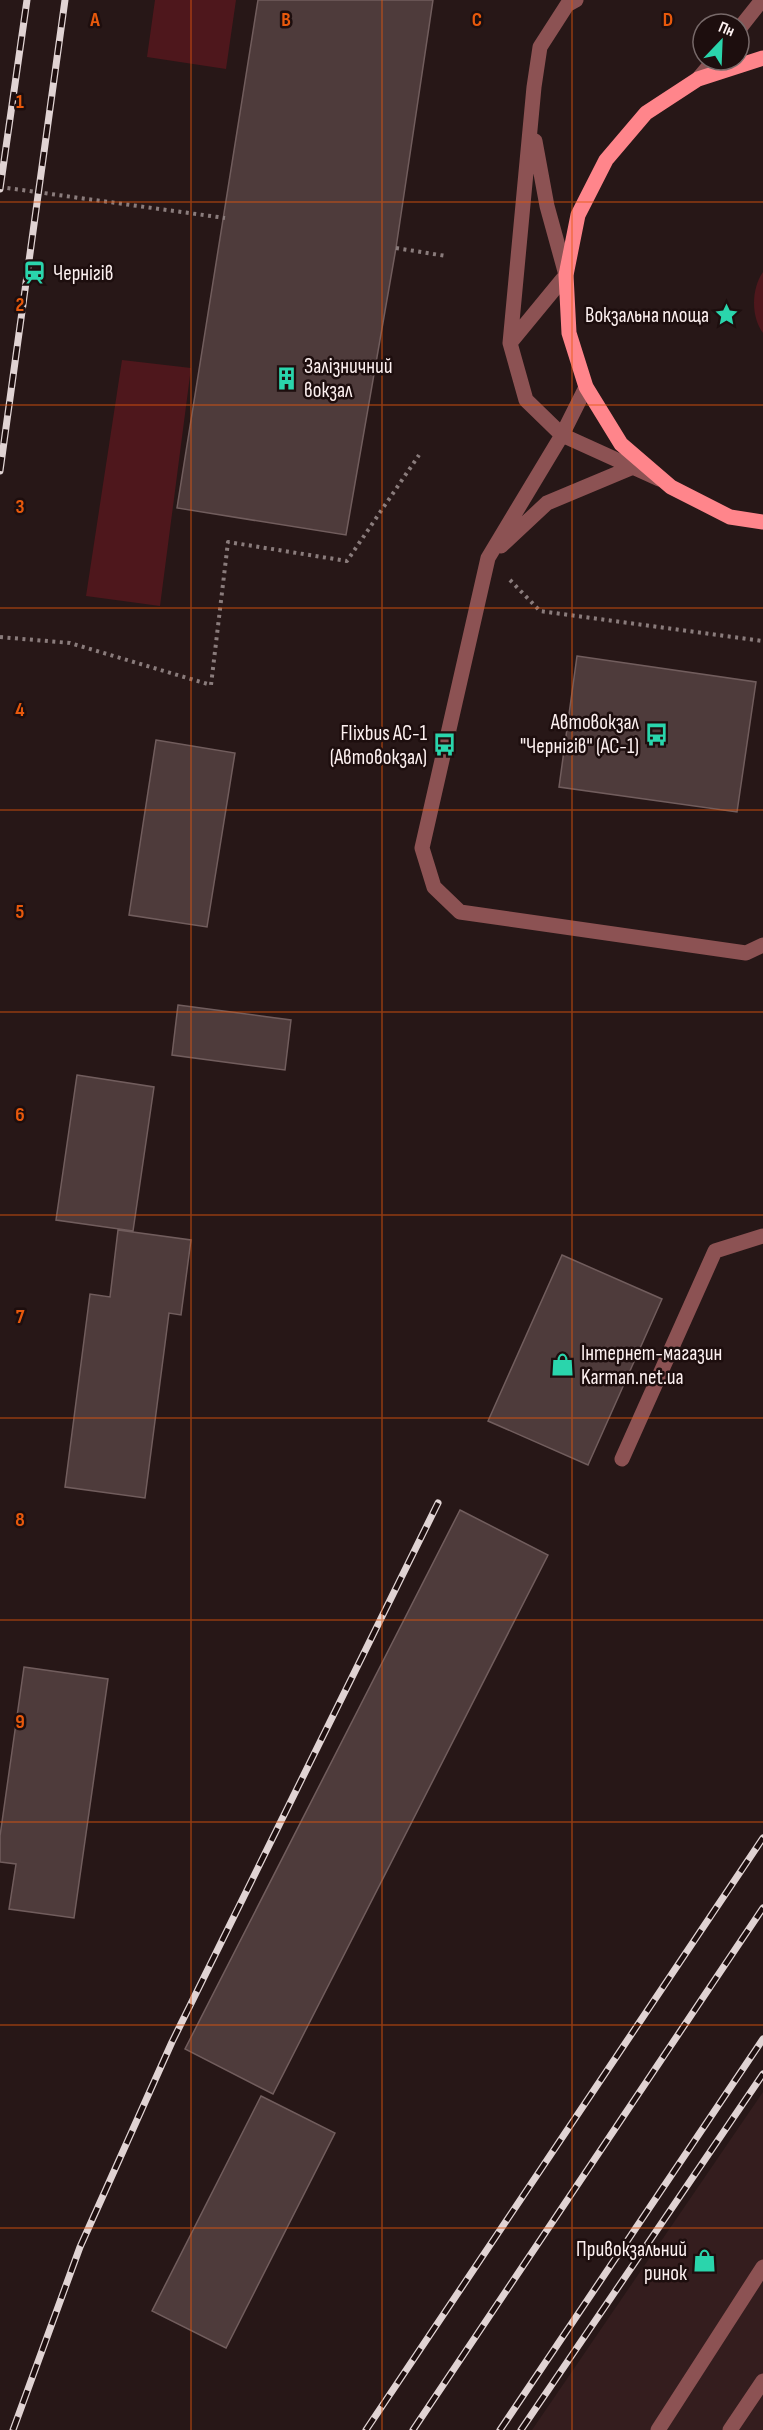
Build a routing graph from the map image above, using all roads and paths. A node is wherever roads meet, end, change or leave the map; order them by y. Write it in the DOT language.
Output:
graph roads {
  1 [pos="576,0"];
  2 [pos="763,0"];
  3 [pos="751,14"];
  4 [pos="763,58"];
  5 [pos="704,72"];
  6 [pos="698,79"];
  7 [pos="534,87"];
  8 [pos="0,188"];
  9 [pos="225,218"];
  10 [pos="396,248"];
  11 [pos="446,256"];
  12 [pos="566,276"];
  13 [pos="510,344"];
  14 [pos="586,387"];
  15 [pos="562,435"];
  16 [pos="419,455"];
  17 [pos="633,467"];
  18 [pos="662,480"];
  19 [pos="763,522"];
  20 [pos="488,558"];
  21 [pos="0,638"];
  22 [pos="763,641"];
  23 [pos="763,945"];
  24 [pos="763,1236"];
  25 [pos="622,1459"];
  26 [pos="763,2267"];
  27 [pos="763,2381"];
  28 [pos="658,2430"];
  29 [pos="730,2430"];
  1 -- 7 [label="street"];
  2 -- 3 [label="street"];
  4 -- 6 [label="main road"];
  5 -- 6 [label="street"];
  6 -- 12 [label="main road"];
  7 -- 12 [label="street"];
  7 -- 13 [label="street"];
  8 -- 9 [label="path"];
  10 -- 11 [label="path"];
  12 -- 13 [label="street"];
  12 -- 14 [label="main road"];
  13 -- 15 [label="street"];
  14 -- 15 [label="street"];
  14 -- 18 [label="main road"];
  15 -- 17 [label="street"];
  15 -- 20 [label="street"];
  16 -- 21 [label="path"];
  17 -- 18 [label="street"];
  17 -- 20 [label="street"];
  18 -- 19 [label="main road"];
  20 -- 22 [label="path"];
  20 -- 23 [label="street"];
  24 -- 25 [label="street"];
  26 -- 28 [label="street"];
  27 -- 29 [label="street"];
}
